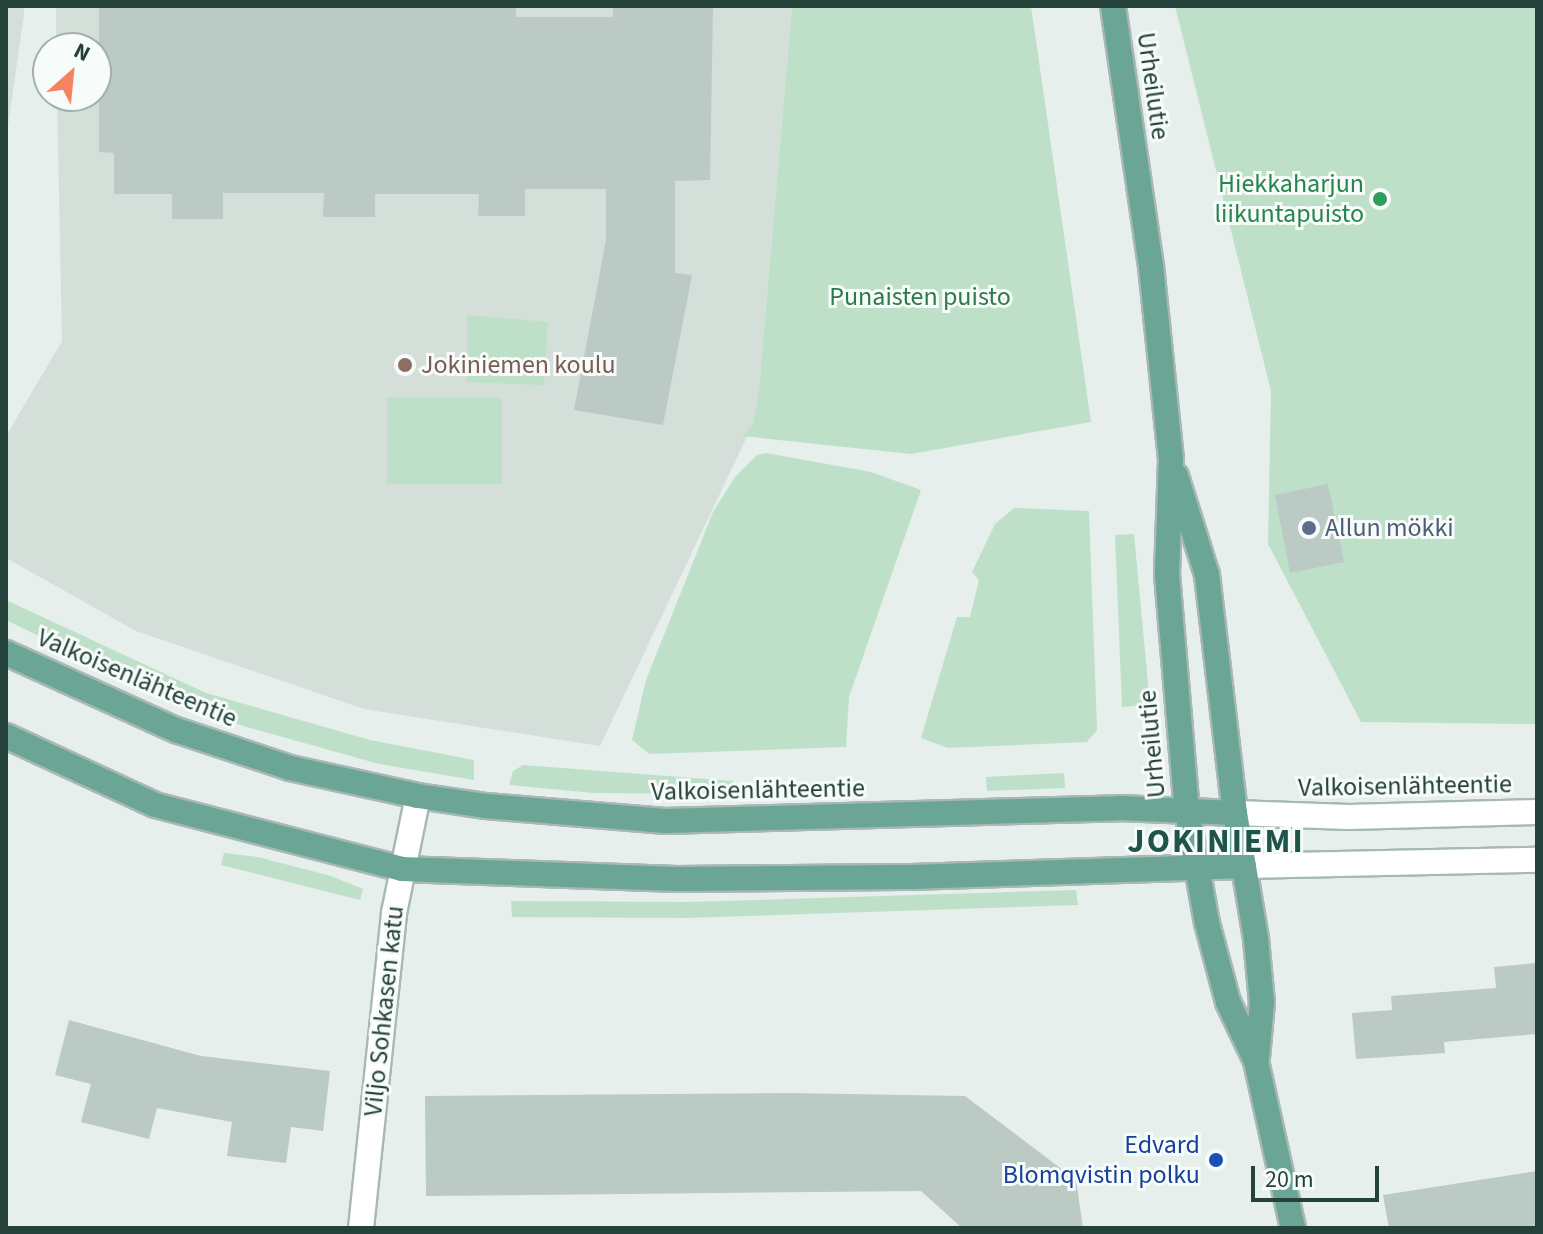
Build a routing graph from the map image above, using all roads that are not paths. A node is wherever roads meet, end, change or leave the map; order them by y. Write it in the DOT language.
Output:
graph roads {
  1 [pos="1113,6"];
  2 [pos="1171,460"];
  3 [pos="6,653"];
  4 [pos="6,736"];
  5 [pos="418,796"];
  6 [pos="1187,811"];
  7 [pos="1537,812"];
  8 [pos="1235,813"];
  9 [pos="1537,860"];
  10 [pos="1244,866"];
  11 [pos="402,869"];
  12 [pos="1196,869"];
  13 [pos="1256,1061"];
  14 [pos="361,1228"];
  15 [pos="1293,1228"];
  1 -- 2 [label="main road, Urheilutie"];
  2 -- 6 [label="main road, Urheilutie"];
  2 -- 8 [label="main road, Urheilutie"];
  3 -- 5 [label="main road, Valkoisenlähteentie"];
  4 -- 11 [label="main road"];
  5 -- 6 [label="main road, Valkoisenlähteentie"];
  5 -- 11 [label="street, Viljo Sohkasen katu"];
  6 -- 8 [label="main road, Valkoisenlähteentie"];
  6 -- 12 [label="main road, Urheilutie"];
  7 -- 8 [label="street, Valkoisenlähteentie"];
  8 -- 10 [label="main road, Urheilutie"];
  9 -- 10 [label="street"];
  10 -- 12 [label="main road"];
  10 -- 13 [label="main road, Urheilutie"];
  11 -- 12 [label="main road"];
  11 -- 14 [label="street, Viljo Sohkasen katu"];
  12 -- 13 [label="main road, Urheilutie"];
  13 -- 15 [label="main road, Urheilutie"];
}
